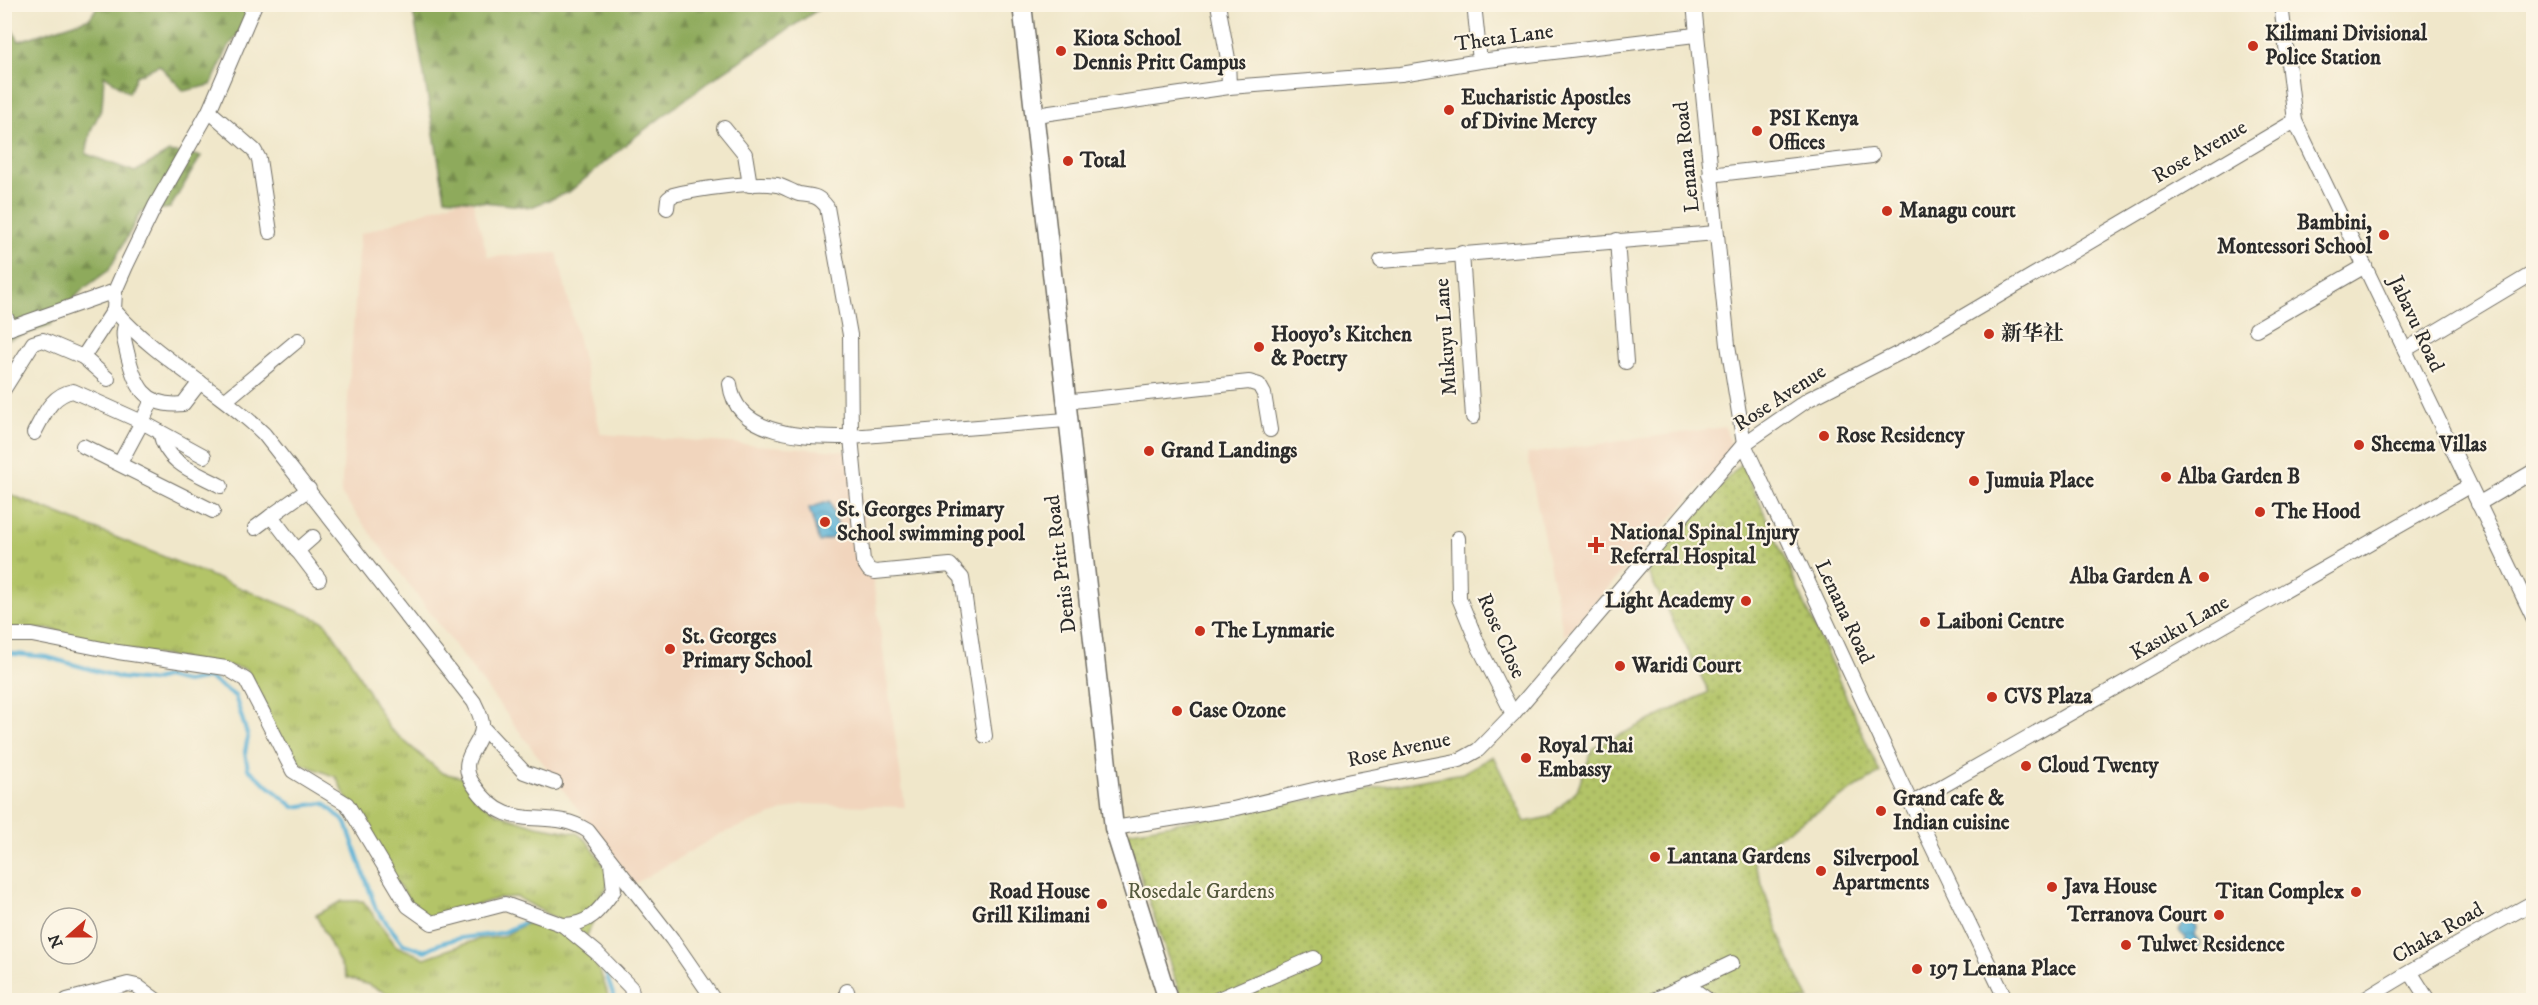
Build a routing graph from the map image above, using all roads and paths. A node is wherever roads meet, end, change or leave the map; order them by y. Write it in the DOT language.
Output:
graph roads {
  1 [pos="255,4"];
  2 [pos="1022,4"];
  3 [pos="1218,4"];
  4 [pos="1474,4"];
  5 [pos="1694,4"];
  6 [pos="2281,4"];
  7 [pos="1695,35"];
  8 [pos="1480,61"];
  9 [pos="1229,87"];
  10 [pos="209,111"];
  11 [pos="1036,115"];
  12 [pos="2295,121"];
  13 [pos="724,128"];
  14 [pos="1872,156"];
  15 [pos="1710,175"];
  16 [pos="750,185"];
  17 [pos="667,208"];
  18 [pos="270,232"];
  19 [pos="1716,233"];
  20 [pos="1617,240"];
  21 [pos="1462,253"];
  22 [pos="1382,261"];
  23 [pos="2365,266"];
  24 [pos="2530,275"];
  25 [pos="115,291"];
  26 [pos="114,310"];
  27 [pos="4,313"];
  28 [pos="126,324"];
  29 [pos="8,329"];
  30 [pos="2256,329"];
  31 [pos="298,340"];
  32 [pos="2405,350"];
  33 [pos="83,357"];
  34 [pos="1626,362"];
  35 [pos="108,379"];
  36 [pos="200,382"];
  37 [pos="730,384"];
  38 [pos="4,389"];
  39 [pos="152,400"];
  40 [pos="226,400"];
  41 [pos="1065,411"];
  42 [pos="1473,417"];
  43 [pos="141,422"];
  44 [pos="1270,430"];
  45 [pos="159,432"];
  46 [pos="34,433"];
  47 [pos="851,437"];
  48 [pos="1744,444"];
  49 [pos="83,446"];
  50 [pos="204,456"];
  51 [pos="120,463"];
  52 [pos="2534,471"];
  53 [pos="221,486"];
  54 [pos="2469,486"];
  55 [pos="309,489"];
  56 [pos="2478,504"];
  57 [pos="213,511"];
  58 [pos="271,516"];
  59 [pos="255,528"];
  60 [pos="313,537"];
  61 [pos="1458,538"];
  62 [pos="297,550"];
  63 [pos="319,579"];
  64 [pos="2534,619"];
  65 [pos="4,635"];
  66 [pos="1513,714"];
  67 [pos="482,727"];
  68 [pos="985,736"];
  69 [pos="555,783"];
  70 [pos="1911,804"];
  71 [pos="1114,828"];
  72 [pos="611,861"];
  73 [pos="2534,902"];
  74 [pos="563,925"];
  75 [pos="1314,958"];
  76 [pos="1732,963"];
  77 [pos="2411,973"];
  78 [pos="1686,984"];
  79 [pos="67,1000"];
  80 [pos="156,1000"];
  81 [pos="633,1000"];
  82 [pos="714,1000"];
  83 [pos="1168,1000"];
  84 [pos="1216,1000"];
  85 [pos="1654,1000"];
  86 [pos="1707,1000"];
  87 [pos="2006,1000"];
  88 [pos="2364,1000"];
  89 [pos="2428,1000"];
  1 -- 10 [label="street"];
  2 -- 11 [label="main road, Denis Pritt Road"];
  3 -- 9 [label="street"];
  4 -- 8 [label="street"];
  5 -- 7 [label="street, Lenana Road"];
  6 -- 12 [label="street, Jabavu Road"];
  7 -- 8 [label="street, Theta Lane"];
  7 -- 15 [label="street, Lenana Road"];
  8 -- 9 [label="street, Theta Lane"];
  9 -- 11 [label="street"];
  10 -- 18 [label="street"];
  10 -- 25 [label="street"];
  11 -- 41 [label="main road, Denis Pritt Road"];
  12 -- 23 [label="street, Jabavu Road"];
  12 -- 48 [label="street, Rose Avenue"];
  13 -- 16 [label="street"];
  14 -- 15 [label="street"];
  15 -- 19 [label="street, Lenana Road"];
  16 -- 17 [label="street"];
  16 -- 47 [label="street"];
  19 -- 20 [label="street, Mukuyu Lane"];
  19 -- 48 [label="street, Lenana Road"];
  20 -- 21 [label="street, Mukuyu Lane"];
  20 -- 34 [label="street"];
  21 -- 22 [label="street, Mukuyu Lane"];
  21 -- 42 [label="street, Mukuyu Lane"];
  23 -- 30 [label="street"];
  23 -- 32 [label="street, Jabavu Road"];
  24 -- 32 [label="street"];
  25 -- 26 [label="street"];
  25 -- 29 [label="street"];
  26 -- 28 [label="street"];
  26 -- 33 [label="street"];
  27 -- 29 [label="street"];
  28 -- 36 [label="street"];
  28 -- 39 [label="street"];
  31 -- 40 [label="street"];
  32 -- 54 [label="street, Jabavu Road"];
  33 -- 35 [label="street"];
  33 -- 38 [label="street"];
  36 -- 39 [label="street"];
  36 -- 40 [label="street"];
  37 -- 47 [label="street"];
  39 -- 43 [label="street"];
  40 -- 55 [label="street"];
  41 -- 44 [label="street"];
  41 -- 47 [label="street"];
  41 -- 71 [label="main road, Denis Pritt Road"];
  43 -- 45 [label="street"];
  43 -- 46 [label="street"];
  43 -- 51 [label="street"];
  45 -- 50 [label="street"];
  45 -- 53 [label="street"];
  47 -- 68 [label="street"];
  48 -- 66 [label="street, Rose Avenue"];
  48 -- 70 [label="street, Lenana Road"];
  49 -- 51 [label="street"];
  51 -- 57 [label="street"];
  52 -- 56 [label="street"];
  54 -- 56 [label="street, Jabavu Road"];
  54 -- 70 [label="street, Kasuku Lane"];
  55 -- 58 [label="street"];
  55 -- 67 [label="street"];
  56 -- 64 [label="street, Jabavu Road"];
  58 -- 59 [label="street"];
  58 -- 62 [label="street"];
  60 -- 62 [label="street"];
  61 -- 66 [label="street, Rose Close"];
  62 -- 63 [label="street"];
  65 -- 74 [label="street"];
  66 -- 71 [label="street, Rose Avenue"];
  67 -- 69 [label="street"];
  67 -- 72 [label="street"];
  70 -- 87 [label="street, Lenana Road"];
  71 -- 83 [label="main road, Denis Pritt Road"];
  72 -- 74 [label="street"];
  72 -- 82 [label="street"];
  73 -- 77 [label="street, Chaka Road"];
  74 -- 81 [label="street"];
  75 -- 84 [label="street"];
  76 -- 78 [label="street"];
  77 -- 88 [label="street, Chaka Road"];
  77 -- 89 [label="street"];
  78 -- 85 [label="street"];
  78 -- 86 [label="street"];
  79 -- 80 [label="street"];
}
